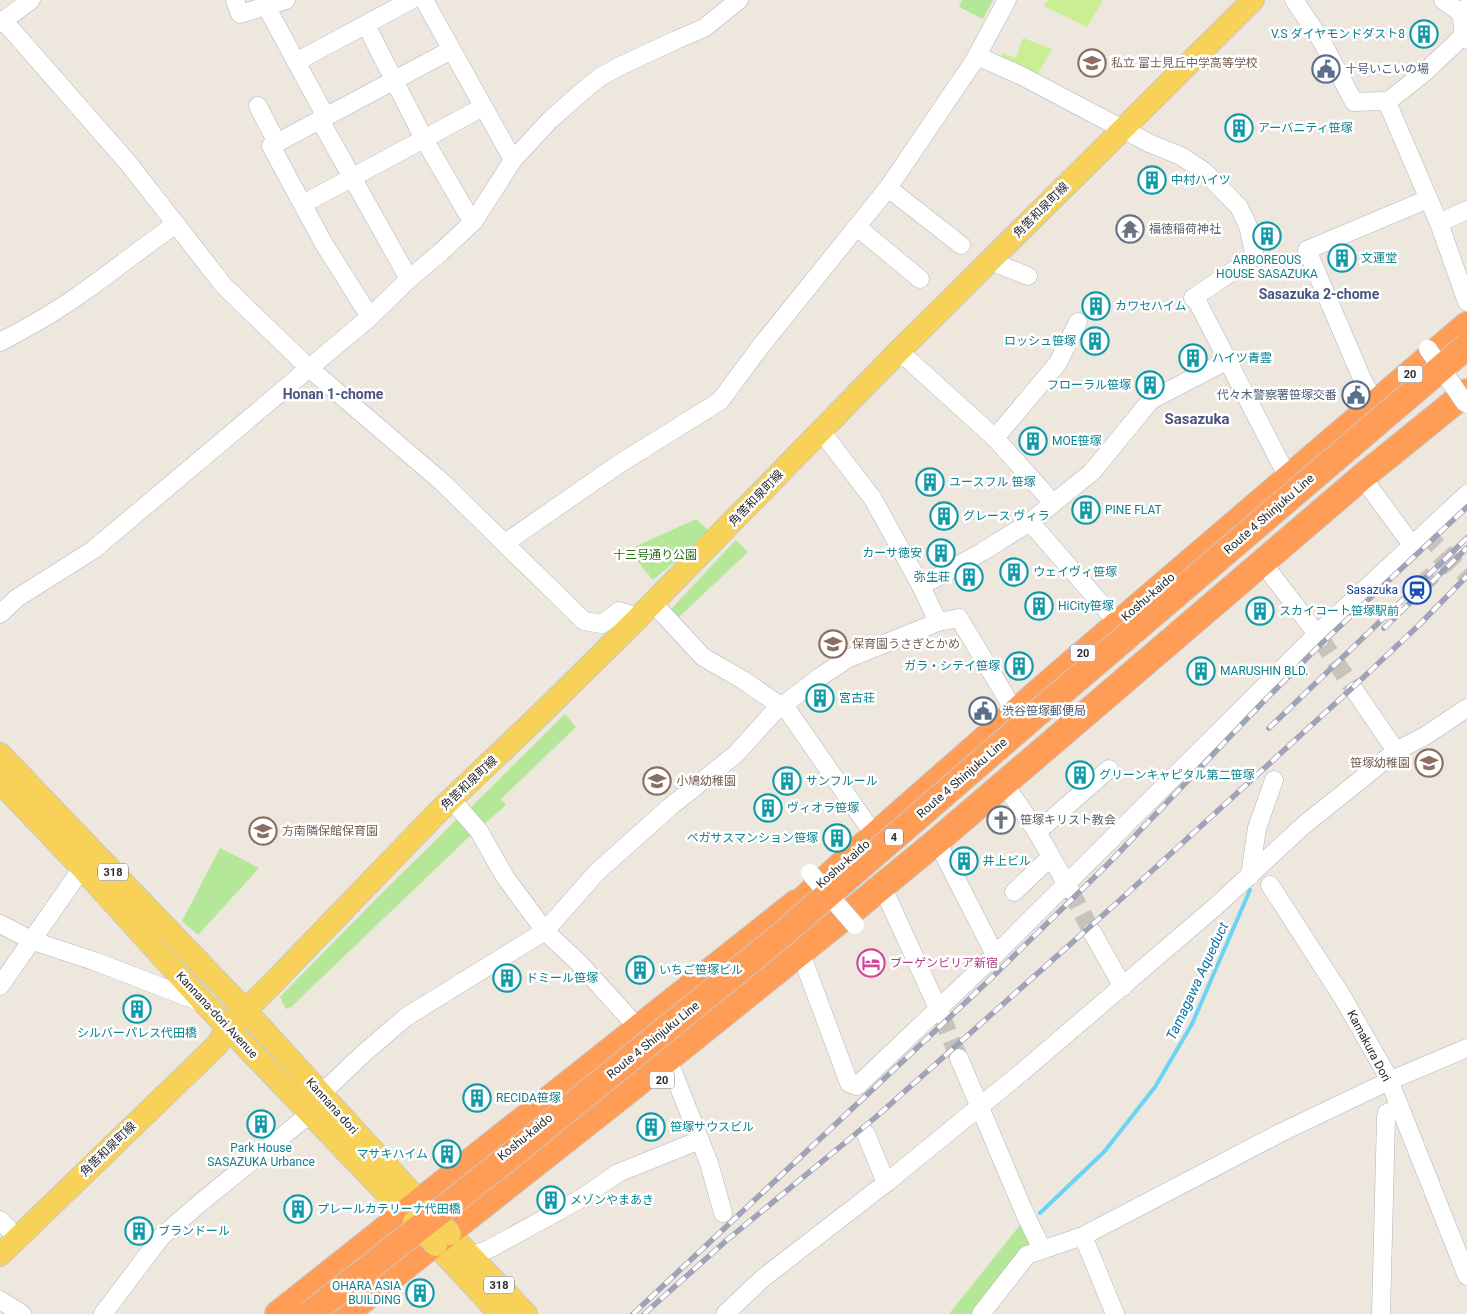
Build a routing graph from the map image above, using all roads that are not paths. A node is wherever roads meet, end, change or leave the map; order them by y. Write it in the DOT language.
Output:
graph roads {
  1 [pos="31,0"];
  2 [pos="235,0"];
  3 [pos="286,0"];
  4 [pos="411,0"];
  5 [pos="424,0"];
  6 [pos="1008,0"];
  7 [pos="1253,0"];
  8 [pos="1294,0"];
  9 [pos="1444,0"];
  10 [pos="732,3"];
  11 [pos="266,6"];
  12 [pos="1464,11"];
  13 [pos="2,22"];
  14 [pos="366,25"];
  15 [pos="1465,38"];
  16 [pos="451,50"];
  17 [pos="977,56"];
  18 [pos="296,62"];
  19 [pos="394,80"];
  20 [pos="1387,102"];
  21 [pos="258,106"];
  22 [pos="483,107"];
  23 [pos="323,119"];
  24 [pos="1122,130"];
  25 [pos="424,139"];
  26 [pos="277,144"];
  27 [pos="513,160"];
  28 [pos="352,178"];
  29 [pos="888,188"];
  30 [pos="1428,199"];
  31 [pos="303,204"];
  32 [pos="1467,210"];
  33 [pos="474,220"];
  34 [pos="176,224"];
  35 [pos="1439,224"];
  36 [pos="857,227"];
  37 [pos="961,245"];
  38 [pos="990,261"];
  39 [pos="1028,276"];
  40 [pos="409,279"];
  41 [pos="920,279"];
  42 [pos="1467,302"];
  43 [pos="370,316"];
  44 [pos="1078,322"];
  45 [pos="1467,325"];
  46 [pos="1467,333"];
  47 [pos="0,342"];
  48 [pos="1467,346"];
  49 [pos="1428,350"];
  50 [pos="899,351"];
  51 [pos="1228,360"];
  52 [pos="309,368"];
  53 [pos="1467,368"];
  54 [pos="1466,393"];
  55 [pos="1376,404"];
  56 [pos="822,431"];
  57 [pos="995,438"];
  58 [pos="1290,477"];
  59 [pos="1362,477"];
  60 [pos="1467,494"];
  61 [pos="1053,503"];
  62 [pos="1030,522"];
  63 [pos="505,543"];
  64 [pos="1412,545"];
  65 [pos="1262,562"];
  66 [pos="921,586"];
  67 [pos="646,610"];
  68 [pos="0,614"];
  69 [pos="938,622"];
  70 [pos="1118,623"];
  71 [pos="1319,636"];
  72 [pos="1355,691"];
  73 [pos="782,707"];
  74 [pos="1467,708"];
  75 [pos="1015,712"];
  76 [pos="1396,751"];
  77 [pos="0,754"];
  78 [pos="1109,769"];
  79 [pos="1274,780"];
  80 [pos="0,782"];
  81 [pos="1004,783"];
  82 [pos="451,799"];
  83 [pos="1258,828"];
  84 [pos="1037,832"];
  85 [pos="875,836"];
  86 [pos="937,841"];
  87 [pos="1274,855"];
  88 [pos="1051,857"];
  89 [pos="82,868"];
  90 [pos="1250,876"];
  91 [pos="813,880"];
  92 [pos="1270,884"];
  93 [pos="882,886"];
  94 [pos="1068,887"];
  95 [pos="1014,892"];
  96 [pos="856,916"];
  97 [pos="0,924"];
  98 [pos="545,931"];
  99 [pos="1092,932"];
  100 [pos="33,941"];
  101 [pos="995,955"];
  102 [pos="804,962"];
  103 [pos="0,986"];
  104 [pos="1123,987"];
  105 [pos="205,1004"];
  106 [pos="255,1011"];
  107 [pos="940,1012"];
  108 [pos="640,1029"];
  109 [pos="229,1038"];
  110 [pos="1467,1048"];
  111 [pos="959,1058"];
  112 [pos="672,1072"];
  113 [pos="1389,1080"];
  114 [pos="316,1103"];
  115 [pos="980,1107"];
  116 [pos="1399,1108"];
  117 [pos="866,1134"];
  118 [pos="700,1140"];
  119 [pos="886,1183"];
  120 [pos="417,1212"];
  121 [pos="723,1213"];
  122 [pos="0,1220"];
  123 [pos="1084,1236"];
  124 [pos="17,1238"];
  125 [pos="1039,1243"];
  126 [pos="452,1246"];
  127 [pos="0,1255"];
  128 [pos="1467,1276"];
  129 [pos="1,1303"];
  130 [pos="22,1314"];
  131 [pos="103,1314"];
  132 [pos="278,1314"];
  133 [pos="303,1314"];
  134 [pos="310,1314"];
  135 [pos="335,1314"];
  136 [pos="345,1314"];
  137 [pos="367,1314"];
  138 [pos="500,1314"];
  139 [pos="526,1314"];
  140 [pos="725,1314"];
  141 [pos="981,1314"];
  142 [pos="1115,1314"];
  143 [pos="1381,1314"];
  1 -- 13 [label="street"];
  2 -- 11 [label="street"];
  3 -- 11 [label="street"];
  4 -- 14 [label="street"];
  5 -- 16 [label="street"];
  6 -- 17 [label="street"];
  7 -- 24 [label="main road, 角筈和泉町線"];
  8 -- 20 [label="street"];
  9 -- 12 [label="street"];
  10 -- 27 [label="street"];
  11 -- 18 [label="street"];
  12 -- 15 [label="street"];
  13 -- 34 [label="street"];
  14 -- 18 [label="street"];
  14 -- 19 [label="street"];
  15 -- 20 [label="street"];
  16 -- 19 [label="street"];
  16 -- 22 [label="street"];
  17 -- 24 [label="street"];
  17 -- 29 [label="street"];
  18 -- 23 [label="street"];
  19 -- 23 [label="street"];
  19 -- 25 [label="street"];
  20 -- 30 [label="street"];
  21 -- 26 [label="street"];
  22 -- 25 [label="street"];
  22 -- 27 [label="street"];
  23 -- 26 [label="street"];
  23 -- 28 [label="street"];
  24 -- 38 [label="main road, 角筈和泉町線"];
  24 -- 51 [label="street"];
  25 -- 28 [label="street"];
  25 -- 33 [label="street"];
  26 -- 31 [label="street"];
  27 -- 33 [label="street"];
  28 -- 31 [label="street"];
  28 -- 40 [label="street"];
  29 -- 36 [label="street"];
  29 -- 37 [label="street"];
  30 -- 35 [label="street"];
  30 -- 55 [label="street"];
  31 -- 43 [label="street"];
  32 -- 35 [label="street"];
  33 -- 40 [label="street"];
  34 -- 47 [label="street"];
  34 -- 52 [label="street"];
  35 -- 42 [label="street"];
  36 -- 41 [label="street"];
  36 -- 63 [label="street"];
  38 -- 39 [label="street"];
  38 -- 50 [label="main road, 角筈和泉町線"];
  40 -- 43 [label="street"];
  43 -- 52 [label="street"];
  44 -- 57 [label="street"];
  45 -- 55 [label="highway, Koshu-kaido / 20"];
  46 -- 55 [label="highway, Koshu-kaido / 20"];
  48 -- 134 [label="highway, Route 4 Shinjuku Line / 4, bridge"];
  49 -- 54 [label="street, bridge"];
  50 -- 56 [label="main road, 角筈和泉町線"];
  50 -- 57 [label="street"];
  51 -- 58 [label="street"];
  51 -- 61 [label="street"];
  52 -- 63 [label="street"];
  52 -- 68 [label="street"];
  53 -- 135 [label="highway, Route 4 Shinjuku Line / 4, bridge"];
  54 -- 59 [label="highway, 20"];
  55 -- 58 [label="highway, Koshu-kaido / 20"];
  56 -- 66 [label="street"];
  56 -- 67 [label="main road, 角筈和泉町線"];
  57 -- 61 [label="street"];
  58 -- 70 [label="highway, Koshu-kaido / 20"];
  59 -- 64 [label="street"];
  59 -- 65 [label="highway, 20"];
  60 -- 64 [label="street"];
  61 -- 62 [label="street"];
  62 -- 66 [label="street"];
  62 -- 70 [label="street"];
  63 -- 67 [label="street"];
  64 -- 71 [label="street"];
  65 -- 71 [label="street"];
  65 -- 81 [label="highway, 20"];
  66 -- 69 [label="street"];
  67 -- 73 [label="street"];
  67 -- 82 [label="main road, 角筈和泉町線"];
  69 -- 73 [label="street"];
  69 -- 75 [label="street"];
  70 -- 75 [label="highway, Koshu-kaido / 20"];
  71 -- 94 [label="street"];
  72 -- 76 [label="street"];
  73 -- 85 [label="street"];
  73 -- 98 [label="street"];
  74 -- 76 [label="street"];
  75 -- 85 [label="highway, Koshu-kaido / 20"];
  76 -- 87 [label="street"];
  77 -- 106 [label="main road, Kannana-dori Avenue / 318"];
  78 -- 84 [label="street"];
  79 -- 83 [label="street"];
  80 -- 89 [label="main road, Kannana-dori Avenue / 318"];
  81 -- 84 [label="street"];
  81 -- 86 [label="highway, 20"];
  82 -- 98 [label="street"];
  82 -- 106 [label="main road, 角筈和泉町線"];
  83 -- 87 [label="street"];
  83 -- 90 [label="street"];
  84 -- 88 [label="street"];
  85 -- 91 [label="highway, Koshu-kaido / 20"];
  86 -- 93 [label="highway, 20"];
  86 -- 101 [label="street"];
  87 -- 90 [label="street"];
  88 -- 94 [label="street"];
  88 -- 95 [label="street"];
  89 -- 100 [label="street"];
  89 -- 105 [label="main road, Kannana-dori Avenue / 318"];
  90 -- 104 [label="street"];
  91 -- 96 [label="street, bridge"];
  91 -- 108 [label="highway"];
  91 -- 133 [label="highway, Koshu-kaido / 20"];
  92 -- 113 [label="street, Kamakura Dori"];
  93 -- 96 [label="highway, 20"];
  93 -- 107 [label="street"];
  94 -- 101 [label="street"];
  96 -- 102 [label="highway, 20"];
  96 -- 136 [label="highway, 20"];
  97 -- 100 [label="street"];
  98 -- 108 [label="street"];
  98 -- 114 [label="street"];
  99 -- 104 [label="street"];
  100 -- 103 [label="street"];
  100 -- 105 [label="street"];
  101 -- 107 [label="street"];
  102 -- 107 [label="street"];
  102 -- 112 [label="highway, 20"];
  104 -- 115 [label="street"];
  105 -- 109 [label="main road, Kannana-dori Avenue / 318"];
  106 -- 109 [label="main road, 角筈和泉町線"];
  106 -- 114 [label="main road, Kannana dori / 318"];
  108 -- 120 [label="highway"];
  109 -- 114 [label="main road, Kannana-dori Avenue / 318"];
  109 -- 124 [label="main road, 角筈和泉町線"];
  110 -- 113 [label="street"];
  111 -- 115 [label="street"];
  112 -- 118 [label="street"];
  112 -- 126 [label="highway, 20"];
  113 -- 116 [label="street, Kamakura Dori"];
  113 -- 123 [label="street"];
  114 -- 120 [label="main road, Kannana-dori Avenue / 318"];
  114 -- 131 [label="street"];
  115 -- 119 [label="street"];
  115 -- 125 [label="street"];
  116 -- 128 [label="street, Kamakura Dori"];
  116 -- 143 [label="street"];
  117 -- 119 [label="street"];
  118 -- 121 [label="street"];
  118 -- 126 [label="street"];
  119 -- 140 [label="street"];
  120 -- 126 [label="main road, Kannana-dori Avenue / 318, bridge"];
  120 -- 132 [label="highway"];
  122 -- 124 [label="street"];
  123 -- 125 [label="street"];
  123 -- 142 [label="street"];
  124 -- 127 [label="main road, 角筈和泉町線"];
  125 -- 141 [label="street"];
  126 -- 137 [label="highway, 20"];
  126 -- 138 [label="main road, 318"];
  126 -- 139 [label="main road, 318"];
  129 -- 130 [label="street"];
}
